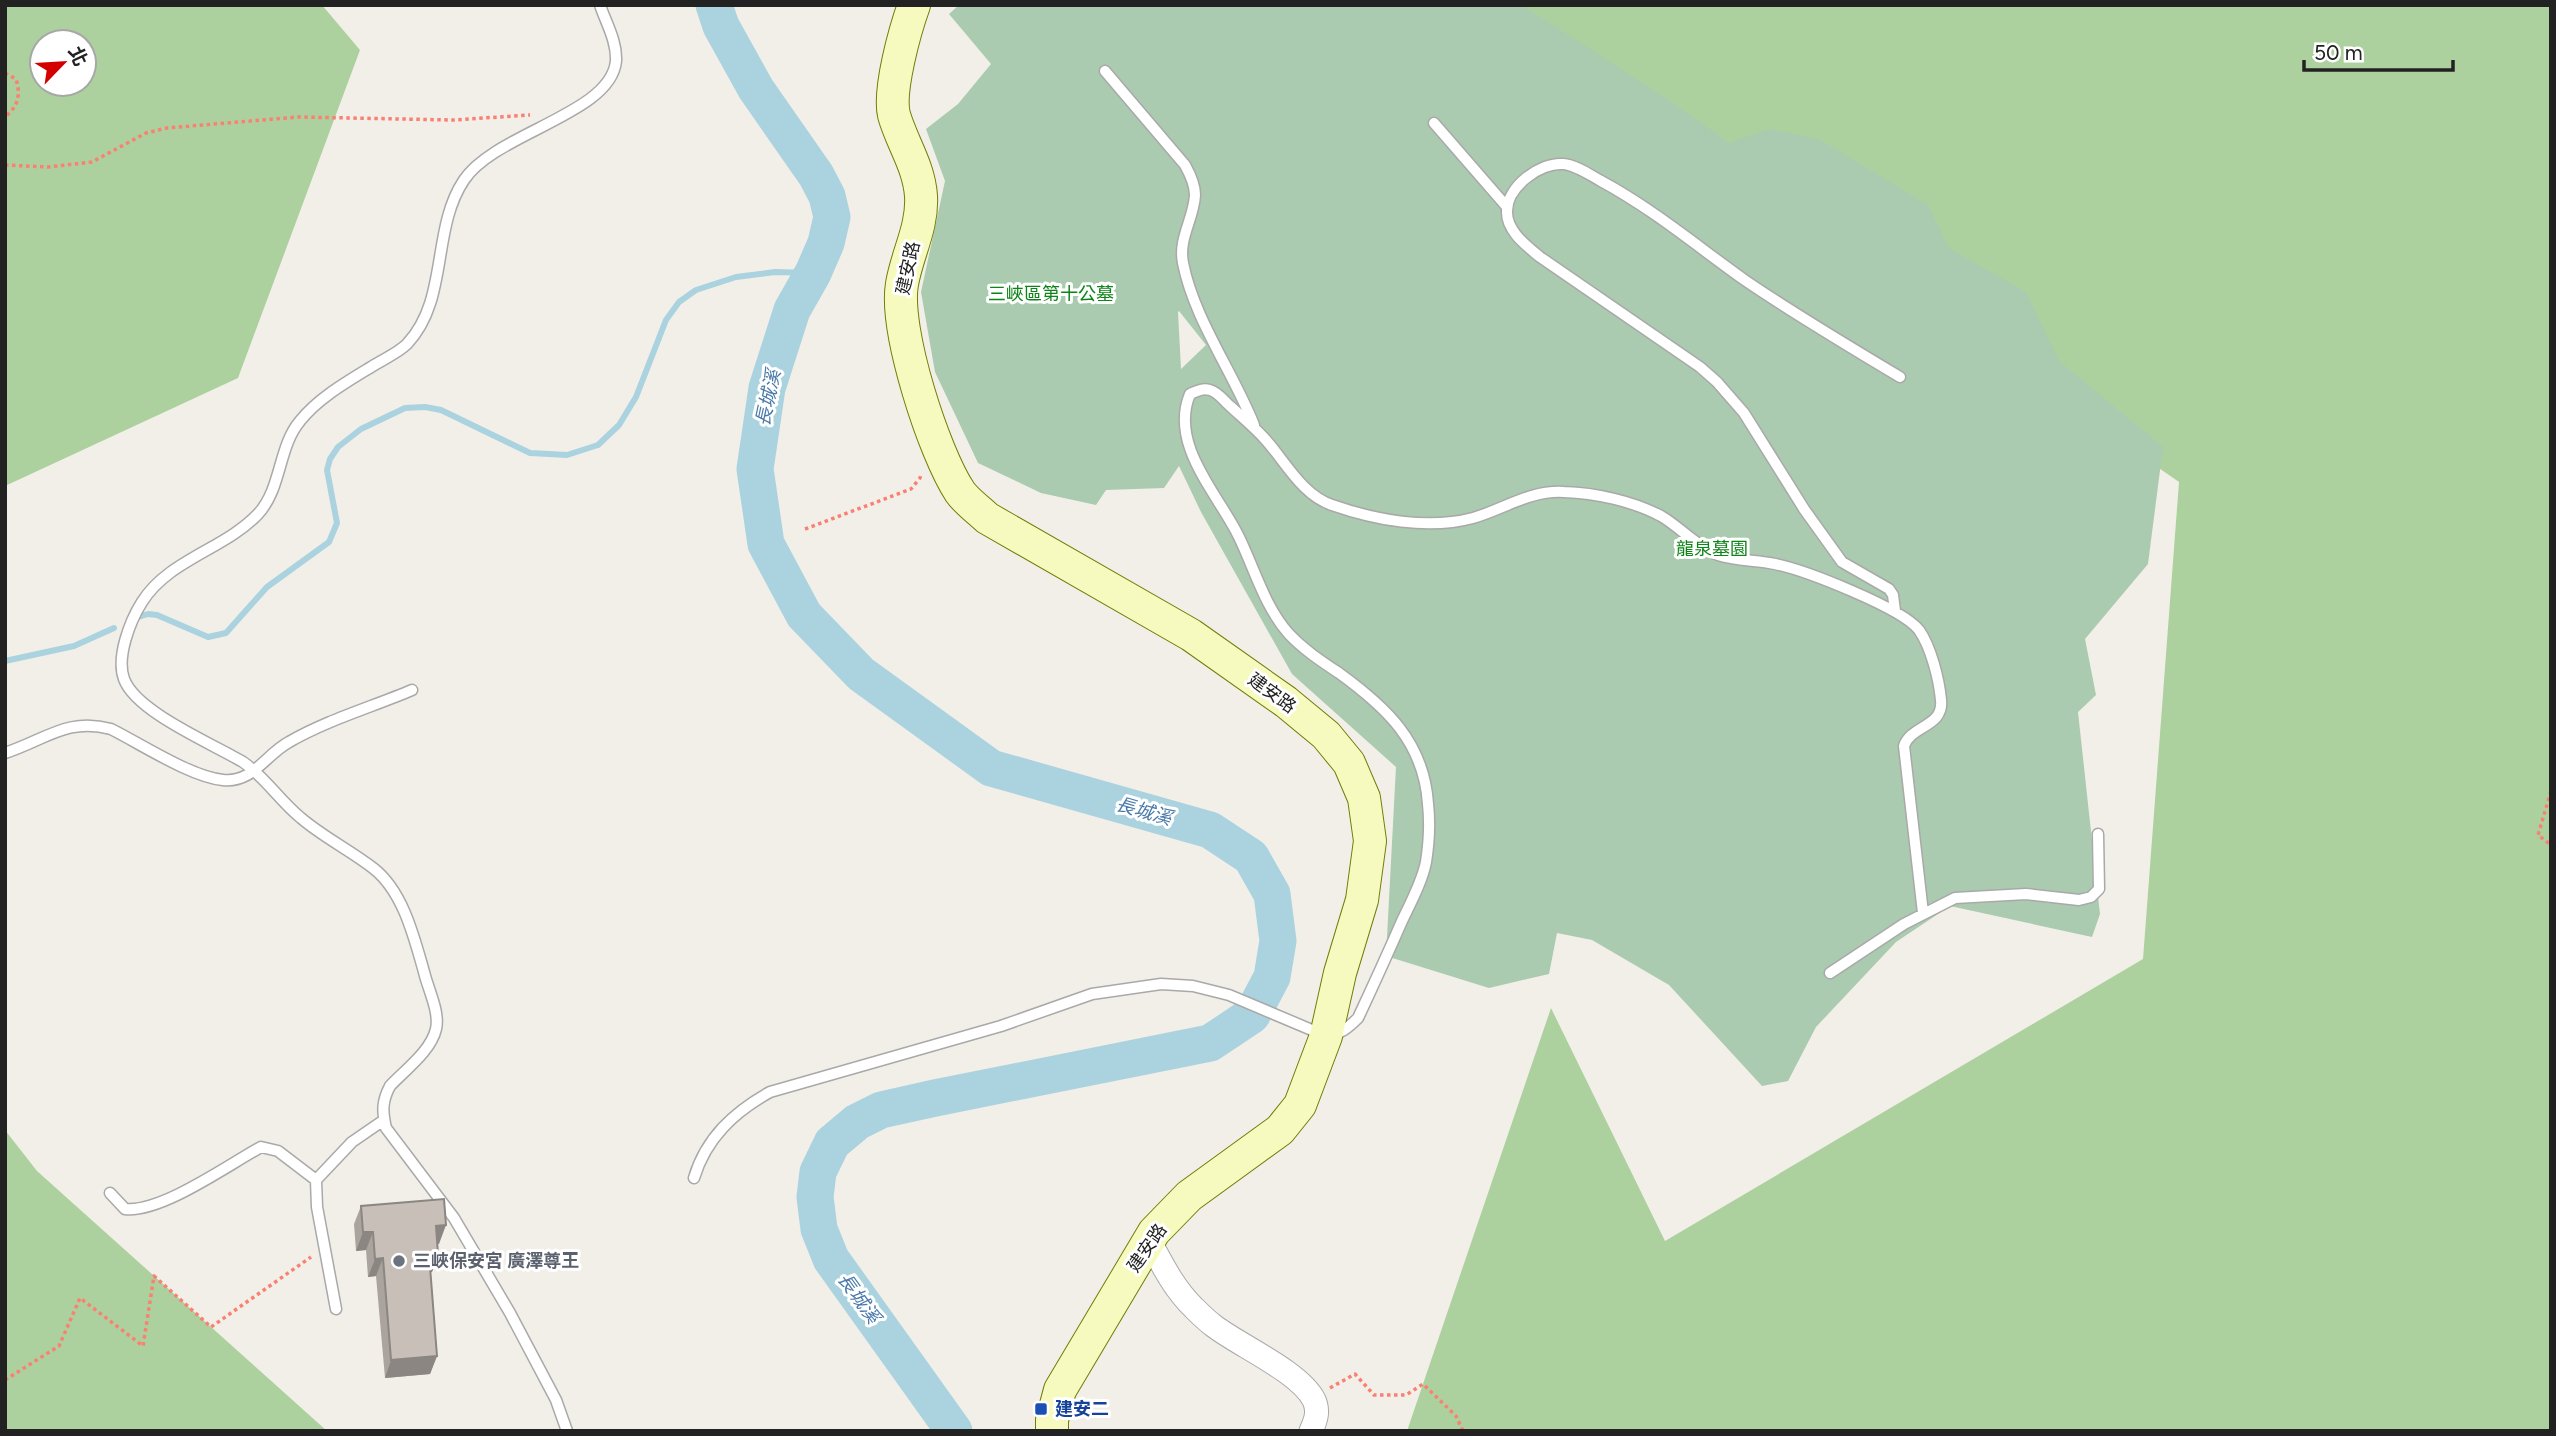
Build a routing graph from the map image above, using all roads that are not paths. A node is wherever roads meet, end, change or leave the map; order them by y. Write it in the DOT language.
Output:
graph roads {
  1 [pos="600,5"];
  2 [pos="914,5"];
  3 [pos="1105,71"];
  4 [pos="1434,123"];
  5 [pos="1507,207"];
  6 [pos="1900,377"];
  7 [pos="1256,431"];
  8 [pos="1895,611"];
  9 [pos="412,690"];
  10 [pos="5,753"];
  11 [pos="256,771"];
  12 [pos="2098,834"];
  13 [pos="1923,913"];
  14 [pos="1830,973"];
  15 [pos="1326,1036"];
  16 [pos="384,1120"];
  17 [pos="694,1178"];
  18 [pos="316,1180"];
  19 [pos="110,1193"];
  20 [pos="1149,1240"];
  21 [pos="336,1309"];
  22 [pos="567,1431"];
  23 [pos="1052,1431"];
  24 [pos="1311,1431"];
  1 -- 11 [label="lane"];
  2 -- 15 [label="street, 建安路"];
  3 -- 7 [label="lane"];
  4 -- 5 [label="lane"];
  5 -- 6 [label="lane"];
  5 -- 8 [label="lane"];
  7 -- 8 [label="lane"];
  7 -- 15 [label="lane"];
  8 -- 13 [label="lane"];
  9 -- 11 [label="lane"];
  10 -- 11 [label="lane"];
  11 -- 16 [label="lane"];
  12 -- 13 [label="lane"];
  13 -- 14 [label="lane"];
  15 -- 17 [label="lane"];
  15 -- 20 [label="street, 建安路"];
  16 -- 18 [label="lane"];
  16 -- 22 [label="lane"];
  18 -- 19 [label="lane"];
  18 -- 21 [label="lane"];
  20 -- 23 [label="street, 建安路"];
  20 -- 24 [label="street"];
}
